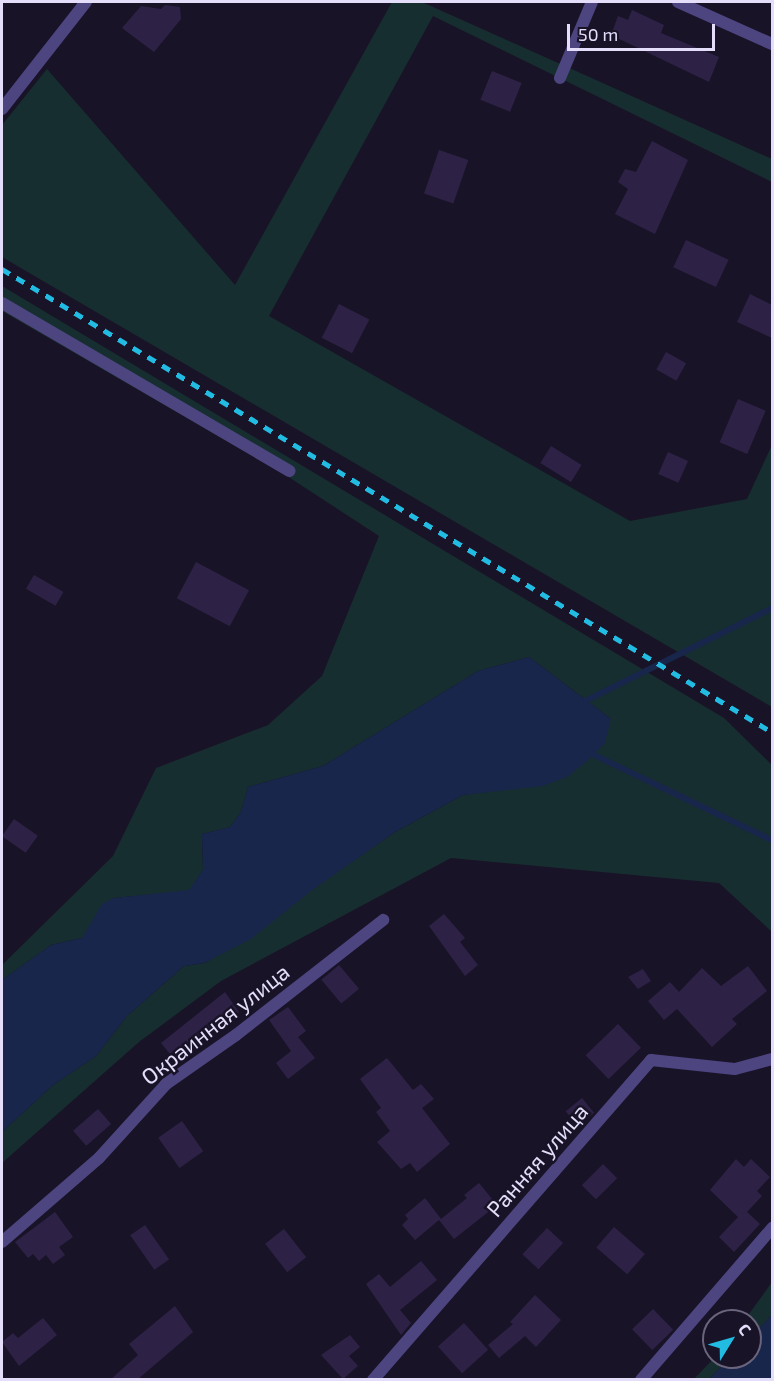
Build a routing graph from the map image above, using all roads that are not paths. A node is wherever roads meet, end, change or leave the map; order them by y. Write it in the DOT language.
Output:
graph roads {
  1 [pos="86,2"];
  2 [pos="592,2"];
  3 [pos="678,2"];
  4 [pos="772,44"];
  5 [pos="560,78"];
  6 [pos="2,109"];
  7 [pos="2,303"];
  8 [pos="290,471"];
  9 [pos="383,920"];
  10 [pos="772,1059"];
  11 [pos="772,1228"];
  12 [pos="2,1242"];
  13 [pos="373,1380"];
  14 [pos="641,1380"];
  1 -- 6 [label="street"];
  2 -- 5 [label="street"];
  3 -- 4 [label="street"];
  7 -- 8 [label="street"];
  9 -- 12 [label="street, Окраинная улица"];
  10 -- 13 [label="street, Ранняя улица"];
  11 -- 14 [label="street"];
}
